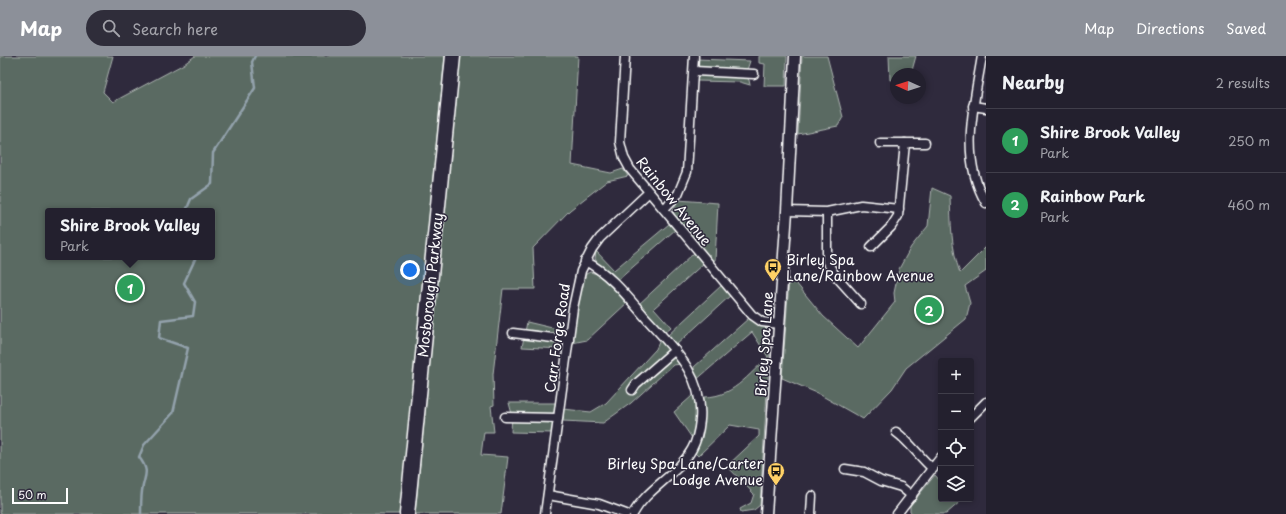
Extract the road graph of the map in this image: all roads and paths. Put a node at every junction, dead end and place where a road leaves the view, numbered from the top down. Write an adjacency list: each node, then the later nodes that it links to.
1 (453, 56): 39 (highway, Mosborough Parkway)
2 (625, 56): 13 (street, Rainbow Avenue)
3 (694, 56): 6 (street)
4 (795, 56): 17 (street, Birley Spa Lane)
5 (982, 56): 8 (street)
6 (694, 71): 7 (street); 15 (street)
7 (754, 74)
8 (973, 106): 9 (street); 14 (street)
9 (986, 108)
10 (880, 143): 11 (street)
11 (905, 143): 12 (street); 16 (street)
12 (925, 143)
13 (649, 192): 15 (street, Rainbow Avenue); 20 (street, Carr Forge Road)
14 (986, 203)
15 (664, 209): 22 (street, Rainbow Avenue)
16 (899, 209): 18 (street); 19 (street)
17 (787, 211): 18 (street); 22 (street, Birley Spa Lane)
18 (827, 212): 21 (street)
19 (871, 247)
20 (585, 261): 24 (street, Carr Forge Road); 25 (street)
21 (861, 304)
22 (779, 324): 43 (street, Birley Spa Lane)
23 (513, 333): 24 (street)
24 (569, 340): 30 (street, Carr Forge Road)
25 (675, 350): 26 (street); 42 (street)
26 (632, 390)
27 (986, 402): 28 (street)
28 (974, 414)
29 (505, 417): 30 (street)
30 (558, 418): 35 (street, Carr Forge Road)
31 (896, 432): 34 (street)
32 (938, 462): 34 (street)
33 (845, 469): 37 (street)
34 (933, 469): 37 (street)
35 (548, 496): 40 (street, Carr Forge Road); 41 (street)
36 (812, 496): 44 (street)
37 (912, 496): 38 (street)
38 (899, 513)
39 (407, 514)
40 (545, 514)
41 (626, 514)
42 (633, 514)
43 (766, 514)
44 (811, 514)

